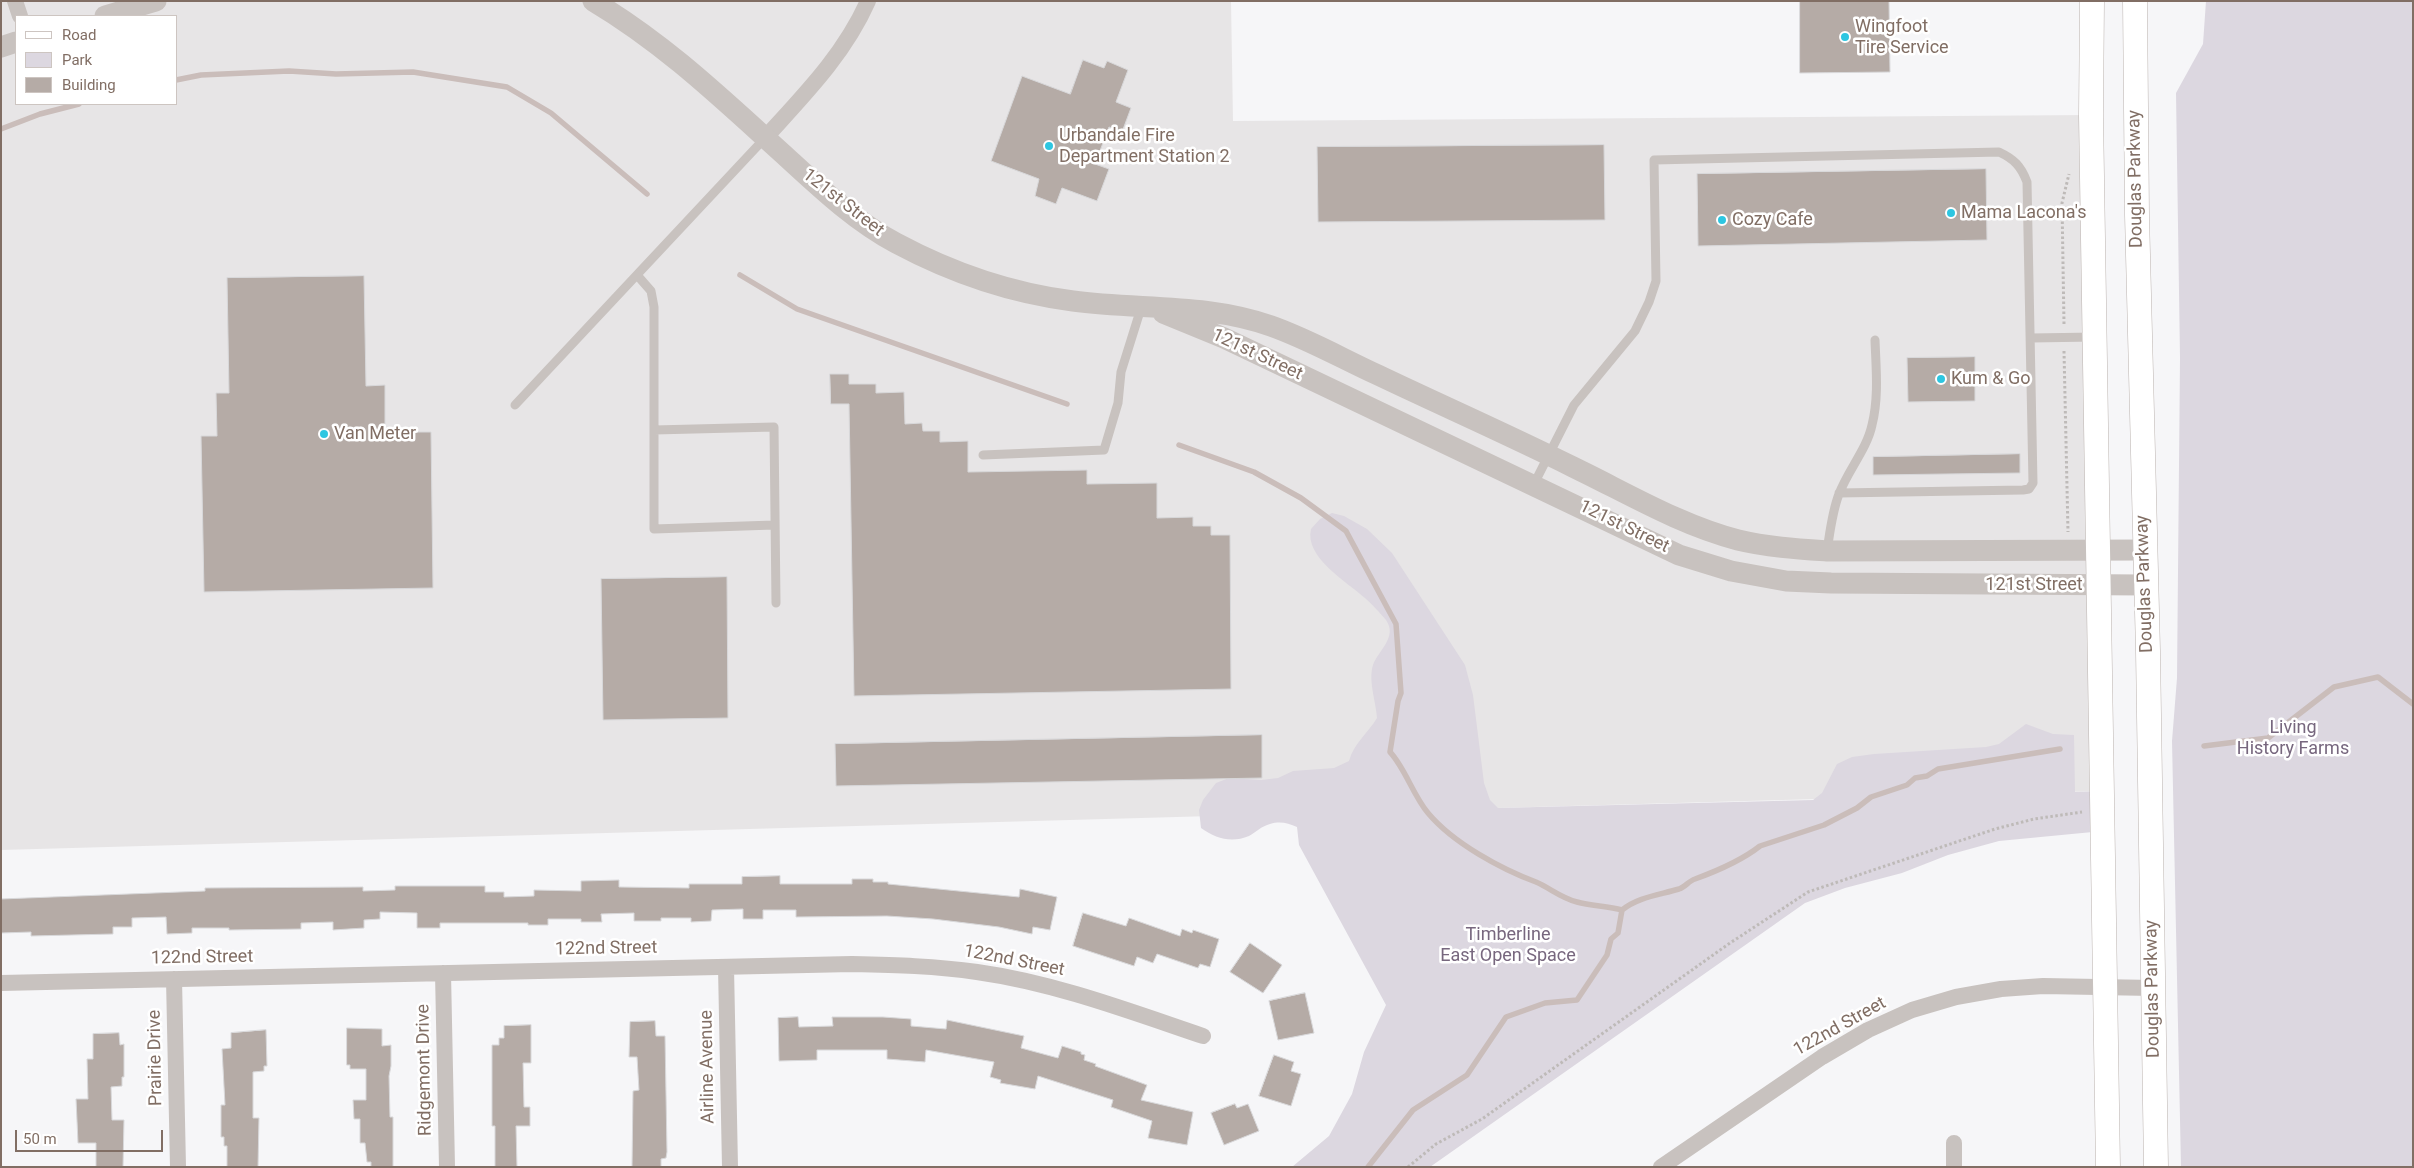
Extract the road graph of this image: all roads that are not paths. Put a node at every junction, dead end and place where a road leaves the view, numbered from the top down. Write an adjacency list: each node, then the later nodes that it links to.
1 (15, 1): 7 (street)
2 (156, 1): 8 (street)
3 (593, 1): 11 (street, 121st Street)
4 (868, 1): 11 (street)
5 (2092, 1): 14 (main road)
6 (2135, 1): 25 (main road, Douglas Parkway)
7 (20, 15)
8 (108, 15)
9 (15, 42): 10 (street)
10 (1, 47)
11 (765, 138): 12 (lane); 13 (street, 121st Street)
12 (637, 275): 17 (lane); 18 (lane)
13 (1142, 305): 19 (lane); 20 (street, 121st Street); 21 (street, 121st Street)
14 (2095, 337): 15 (lane); 24 (main road)
15 (2031, 338): 20 (lane); 22 (lane)
16 (1875, 340): 22 (lane)
17 (515, 405)
18 (654, 430): 23 (lane); 23 (lane)
19 (983, 455)
20 (1550, 455): 21 (lane); 26 (street, 121st Street)
21 (1534, 484): 27 (street, 121st Street)
22 (1839, 493): 26 (lane)
23 (774, 525): 29 (lane)
24 (2099, 549): 25 (street, 121st Street); 26 (street, 121st Street); 27 (main road)
25 (2144, 550): 28 (main road, Douglas Parkway)
26 (1828, 551)
27 (2100, 585): 28 (street, 121st Street); 35 (main road)
28 (2145, 585): 34 (main road, Douglas Parkway)
29 (776, 603)
30 (726, 966): 31 (street, 122nd Street); 36 (street, 122nd Street); 40 (street, Airline Avenue)
31 (443, 973): 32 (street, 122nd Street); 39 (street, Ridgemont Drive)
32 (174, 979): 33 (street, 122nd Street); 38 (street, Prairie Drive)
33 (1, 983)
34 (2153, 988): 35 (street, 122nd Street); 44 (main road, Douglas Parkway)
35 (2105, 989): 41 (street, 122nd Street); 43 (main road)
36 (1203, 1036)
37 (1954, 1143): 42 (street)
38 (178, 1167)
39 (447, 1167)
40 (730, 1167)
41 (1661, 1167)
42 (1954, 1167)
43 (2108, 1167)
44 (2156, 1167)

